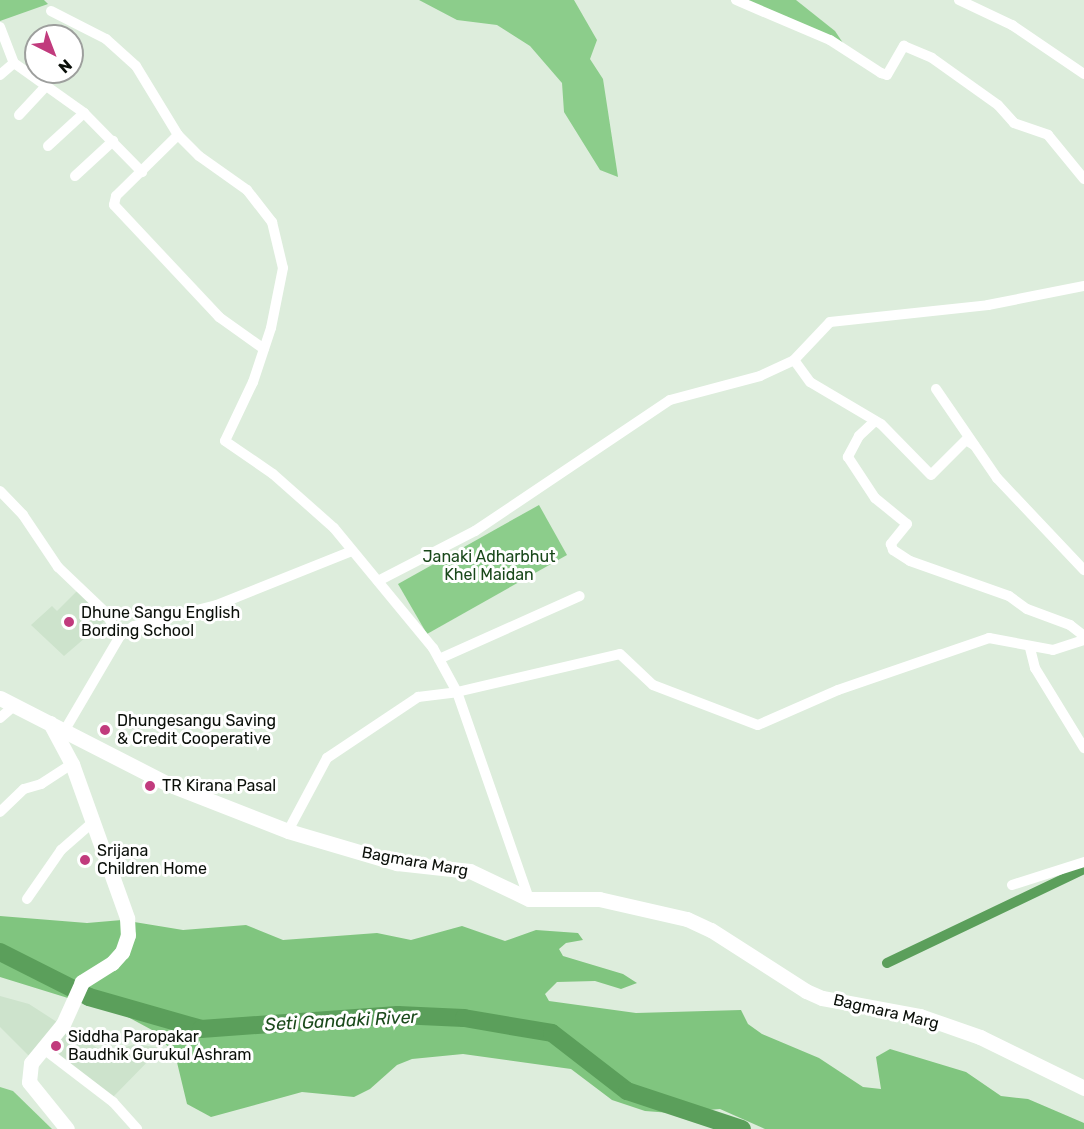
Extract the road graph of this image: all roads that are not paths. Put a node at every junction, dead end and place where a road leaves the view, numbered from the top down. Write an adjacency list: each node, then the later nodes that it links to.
1 (736, 0): 16 (street)
2 (959, 0): 6 (street)
3 (51, 11): 11 (street)
4 (0, 27): 5 (street)
5 (14, 63): 7 (street); 8 (street)
6 (1084, 74)
7 (0, 75)
8 (46, 86): 9 (street); 10 (street)
9 (84, 113): 12 (street); 13 (street)
10 (19, 115)
11 (178, 135): 14 (street); 18 (street)
12 (113, 141): 14 (street); 15 (street)
13 (48, 146)
14 (142, 172): 18 (street)
15 (75, 176)
16 (1084, 179)
17 (1084, 286): 19 (street)
18 (264, 349): 24 (street)
19 (794, 360): 21 (street); 26 (street)
20 (936, 389): 22 (street)
21 (875, 421): 22 (street); 29 (street)
22 (974, 445): 25 (street)
23 (0, 491): 28 (street)
24 (352, 551): 26 (street); 28 (street)
25 (1084, 570)
26 (378, 581): 31 (street)
27 (580, 596): 31 (street)
28 (120, 636): 37 (street)
29 (1084, 638): 30 (street)
30 (1030, 648): 32 (street); 38 (street)
31 (439, 659): 32 (street)
32 (458, 692): 42 (street); 46 (street)
33 (0, 698): 34 (main road, Bagmara Marg)
34 (14, 705): 35 (street); 36 (main road, Bagmara Marg)
35 (0, 718)
36 (50, 723): 37 (main road, Bagmara Marg); 39 (main road)
37 (66, 728): 42 (main road, Bagmara Marg)
38 (1084, 748)
39 (72, 764): 40 (street); 41 (main road)
40 (0, 812)
41 (92, 823): 45 (street); 47 (main road)
42 (288, 831): 46 (main road, Bagmara Marg)
43 (1084, 862): 44 (street)
44 (1012, 885)
45 (27, 899)
46 (529, 899): 48 (main road, Bagmara Marg)
47 (45, 1050): 49 (main road); 50 (street)
48 (1084, 1088)
49 (67, 1129)
50 (137, 1129)

